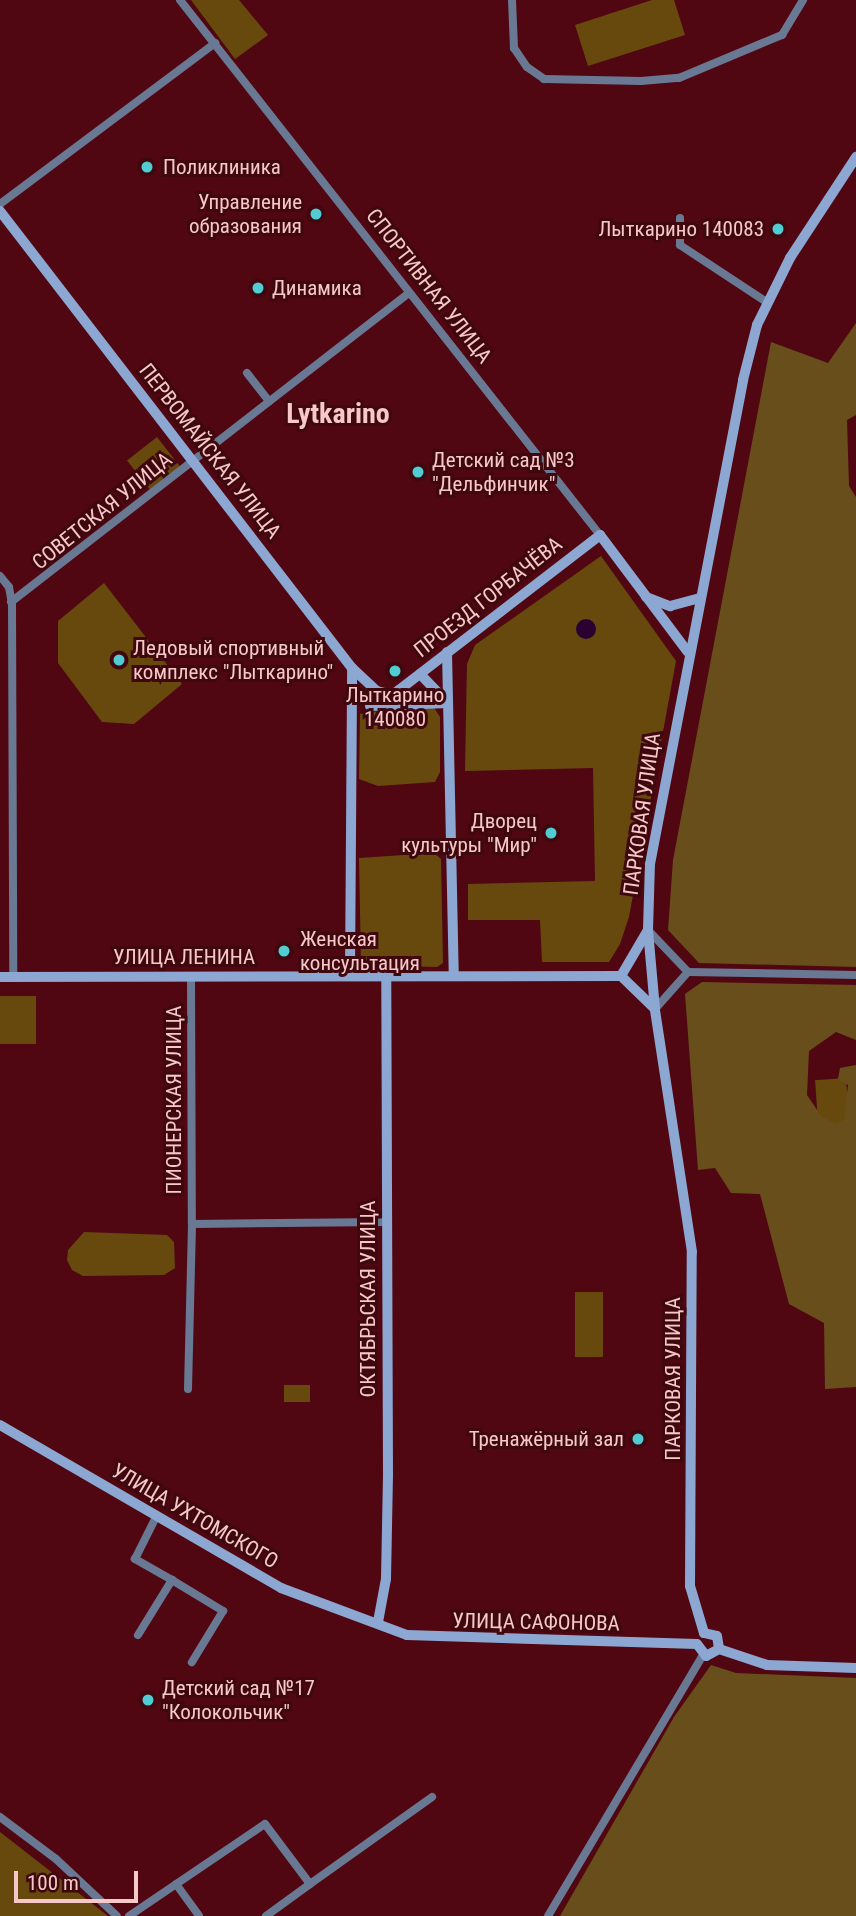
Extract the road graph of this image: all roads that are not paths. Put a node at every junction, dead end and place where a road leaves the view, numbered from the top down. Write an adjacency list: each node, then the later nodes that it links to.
1 (180, 0): 4 (street, СПОРТИВНАЯ УЛИЦА)
2 (512, 0): 3 (street)
3 (803, 0)
4 (215, 43): 6 (street); 9 (street, СПОРТИВНАЯ УЛИЦА)
5 (856, 157): 10 (street, ПАРКОВАЯ УЛИЦА)
6 (0, 204)
7 (0, 212): 13 (street, ПЕРВОМАЙСКАЯ УЛИЦА)
8 (680, 218): 10 (street)
9 (409, 293): 12 (street, СОВЕТСКАЯ УЛИЦА); 14 (street, СПОРТИВНАЯ УЛИЦА)
10 (765, 301): 17 (street, ПАРКОВАЯ УЛИЦА)
11 (247, 373): 12 (street)
12 (269, 401): 13 (street, СОВЕТСКАЯ УЛИЦА)
13 (192, 461): 18 (street, СОВЕТСКАЯ УЛИЦА); 21 (street, ПЕРВОМАЙСКАЯ УЛИЦА)
14 (600, 535): 16 (street, СПОРТИВНАЯ УЛИЦА); 19 (street, ПРОЕЗД ГОРБАЧЁВА)
15 (0, 576): 18 (street)
16 (646, 597): 17 (street); 20 (street, СПОРТИВНАЯ УЛИЦА)
17 (699, 598): 20 (street, ПАРКОВАЯ УЛИЦА)
18 (12, 601): 36 (street)
19 (447, 652): 22 (street, ПРОЕЗД ГОРБАЧЁВА); 24 (street)
20 (688, 652): 27 (street, ПАРКОВАЯ УЛИЦА)
21 (352, 668): 23 (street, ПЕРВОМАЙСКАЯ УЛИЦА); 26 (street)
22 (420, 674): 23 (street, ПРОЕЗД ГОРБАЧЁВА); 24 (street)
23 (395, 693): 25 (street, ПРОЕЗД ГОРБАЧЁВА)
24 (448, 703): 25 (street); 31 (street)
25 (370, 706): 26 (street, ПРОЕЗД ГОРБАЧЁВА)
26 (352, 715): 29 (street)
27 (648, 930): 28 (street); 32 (street); 37 (street, ПАРКОВАЯ УЛИЦА)
28 (688, 972): 33 (street); 37 (street)
29 (350, 975): 30 (street, УЛИЦА ЛЕНИНА); 34 (street, УЛИЦА ЛЕНИНА)
30 (386, 975): 31 (street, УЛИЦА ЛЕНИНА); 38 (street, ОКТЯБРЬСКАЯ УЛИЦА)
31 (454, 975): 32 (street, УЛИЦА ЛЕНИНА)
32 (621, 975): 37 (street)
33 (856, 975)
34 (191, 976): 36 (street, УЛИЦА ЛЕНИНА); 39 (street, ПИОНЕРСКАЯ УЛИЦА)
35 (0, 977): 36 (street, УЛИЦА ЛЕНИНА)
36 (13, 977)
37 (655, 1009): 45 (street, ПАРКОВАЯ УЛИЦА)
38 (387, 1222): 39 (street); 44 (street, ОКТЯБРЬСКАЯ УЛИЦА)
39 (192, 1224): 40 (street, ПИОНЕРСКАЯ УЛИЦА)
40 (188, 1389)
41 (0, 1425): 42 (street, УЛИЦА УХТОМСКОГО)
42 (157, 1515): 43 (street); 44 (street, УЛИЦА УХТОМСКОГО)
43 (172, 1580): 46 (street); 50 (street)
44 (378, 1622): 47 (street, УЛИЦА САФОНОВА)
45 (704, 1633): 47 (street); 48 (street)
46 (138, 1635)
47 (697, 1644): 49 (street)
48 (719, 1649): 49 (street); 51 (street)
49 (703, 1655): 60 (street)
50 (192, 1662)
51 (856, 1668)
52 (432, 1797): 55 (street)
53 (0, 1817): 56 (street)
54 (176, 1884): 55 (street); 57 (street); 58 (street)
55 (310, 1884): 59 (street)
56 (117, 1916)
57 (130, 1916)
58 (200, 1916)
59 (266, 1916)
60 (548, 1916)

